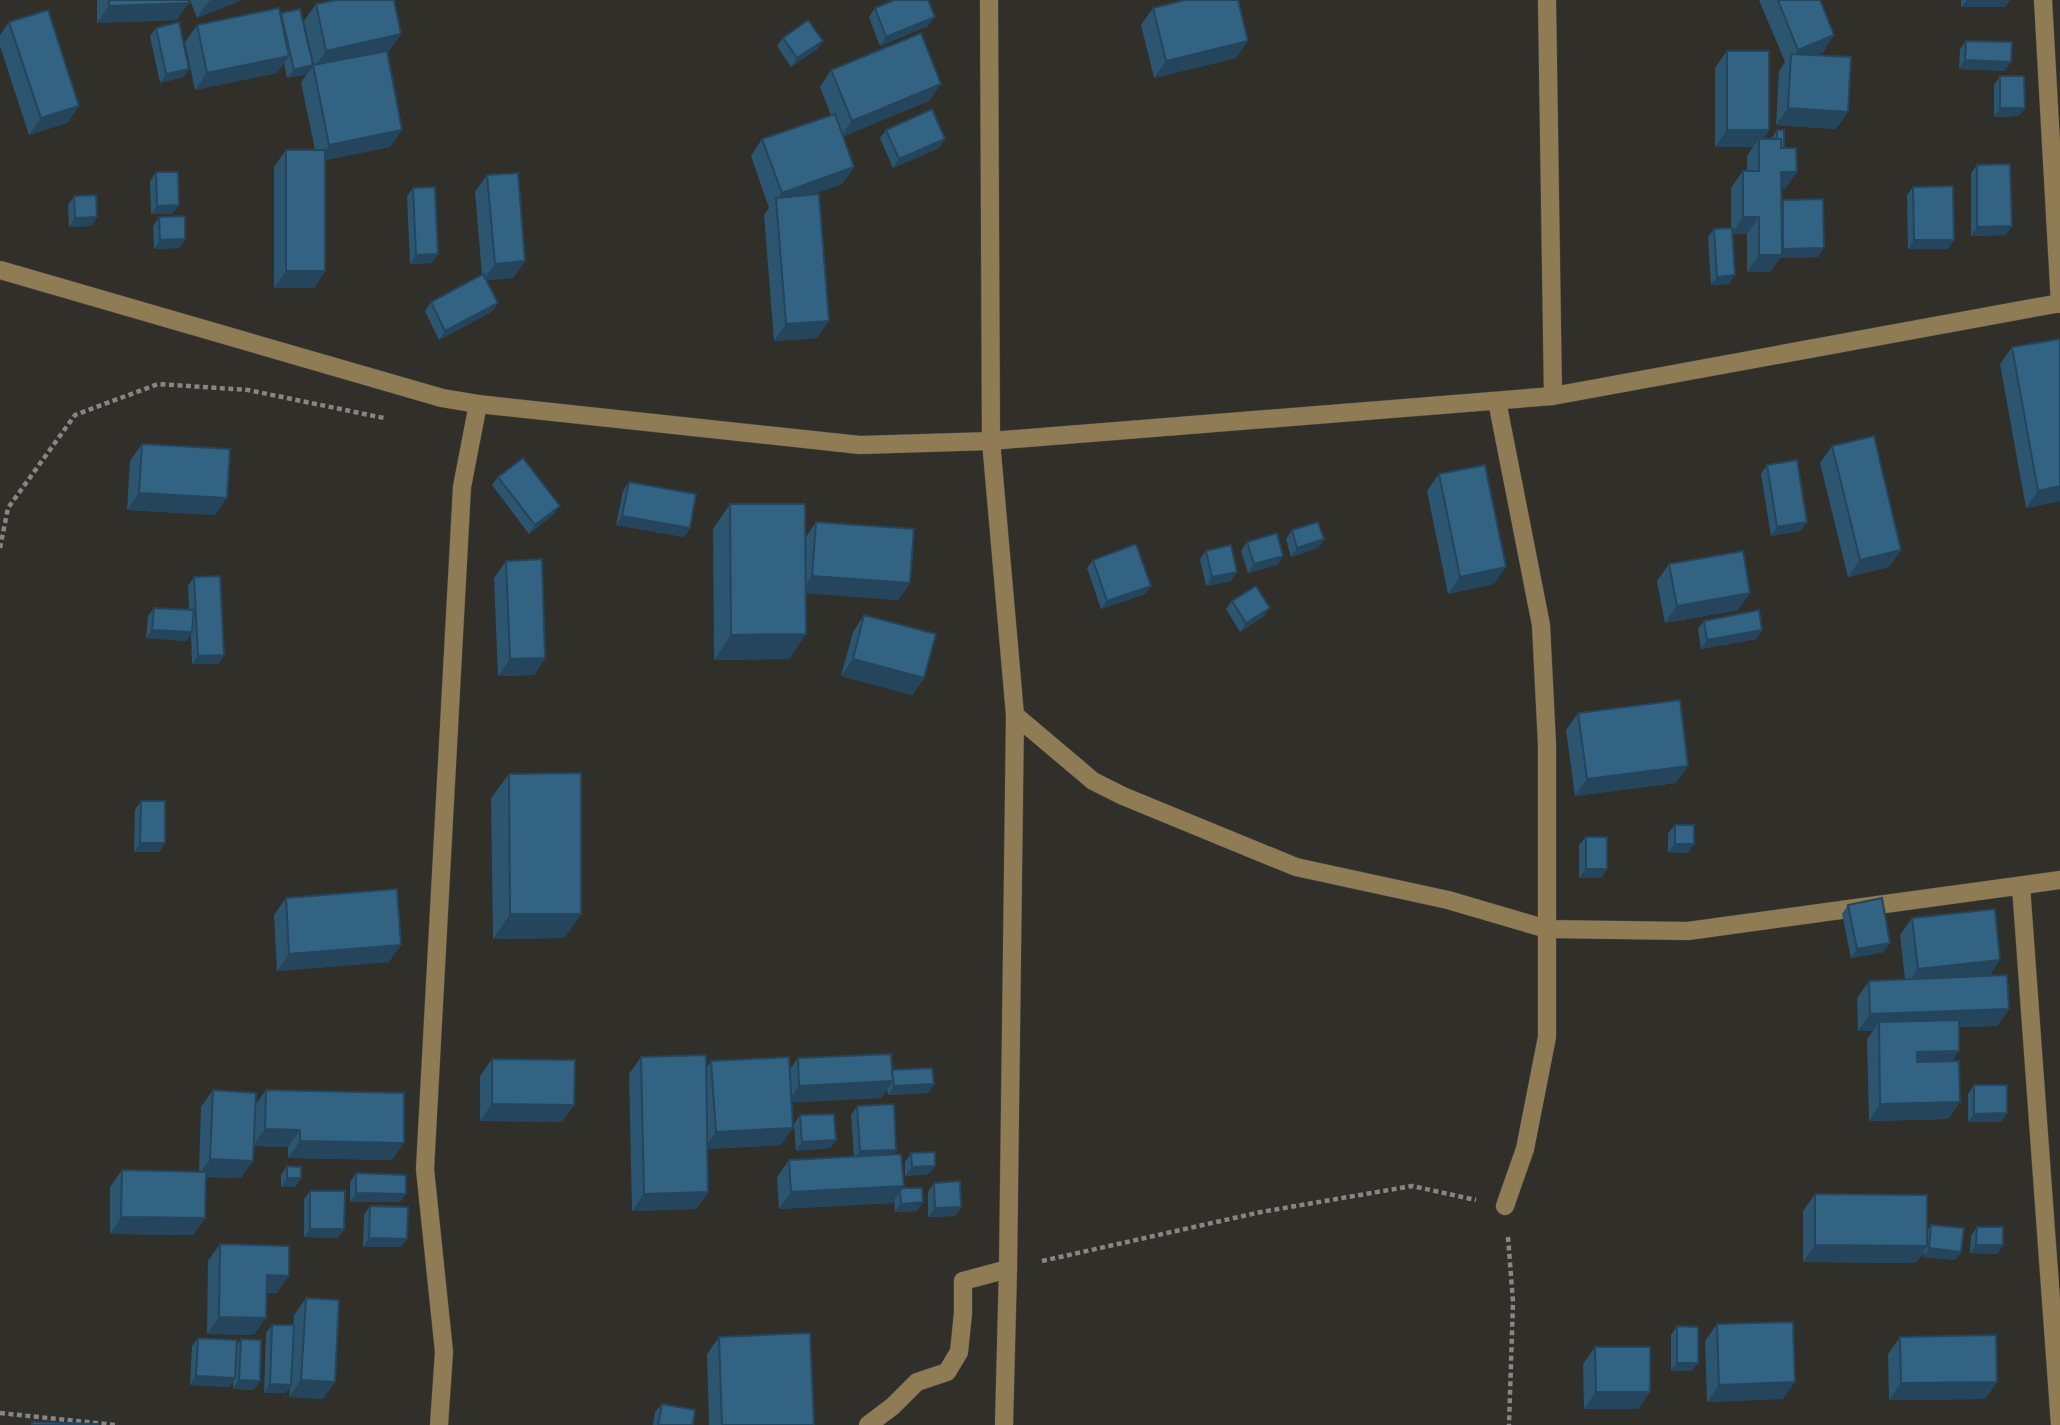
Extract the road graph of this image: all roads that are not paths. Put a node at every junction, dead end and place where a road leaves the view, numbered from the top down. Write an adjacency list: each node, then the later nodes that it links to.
1 (989, 0): 9 (street)
2 (1547, 0): 6 (street)
3 (2043, 0): 5 (street)
4 (0, 270): 8 (street)
5 (2060, 303): 6 (street)
6 (1553, 396): 7 (street)
7 (1497, 401): 9 (street); 13 (street)
8 (478, 404): 9 (street); 16 (street)
9 (991, 441): 10 (street)
10 (1015, 715): 13 (street); 15 (street)
11 (2060, 880): 12 (street)
12 (2021, 886): 13 (street); 19 (street)
13 (1547, 929): 14 (street)
14 (1505, 1206)
15 (1008, 1269): 17 (street); 18 (street)
16 (439, 1425)
17 (868, 1425)
18 (1004, 1425)
19 (2060, 1425)

